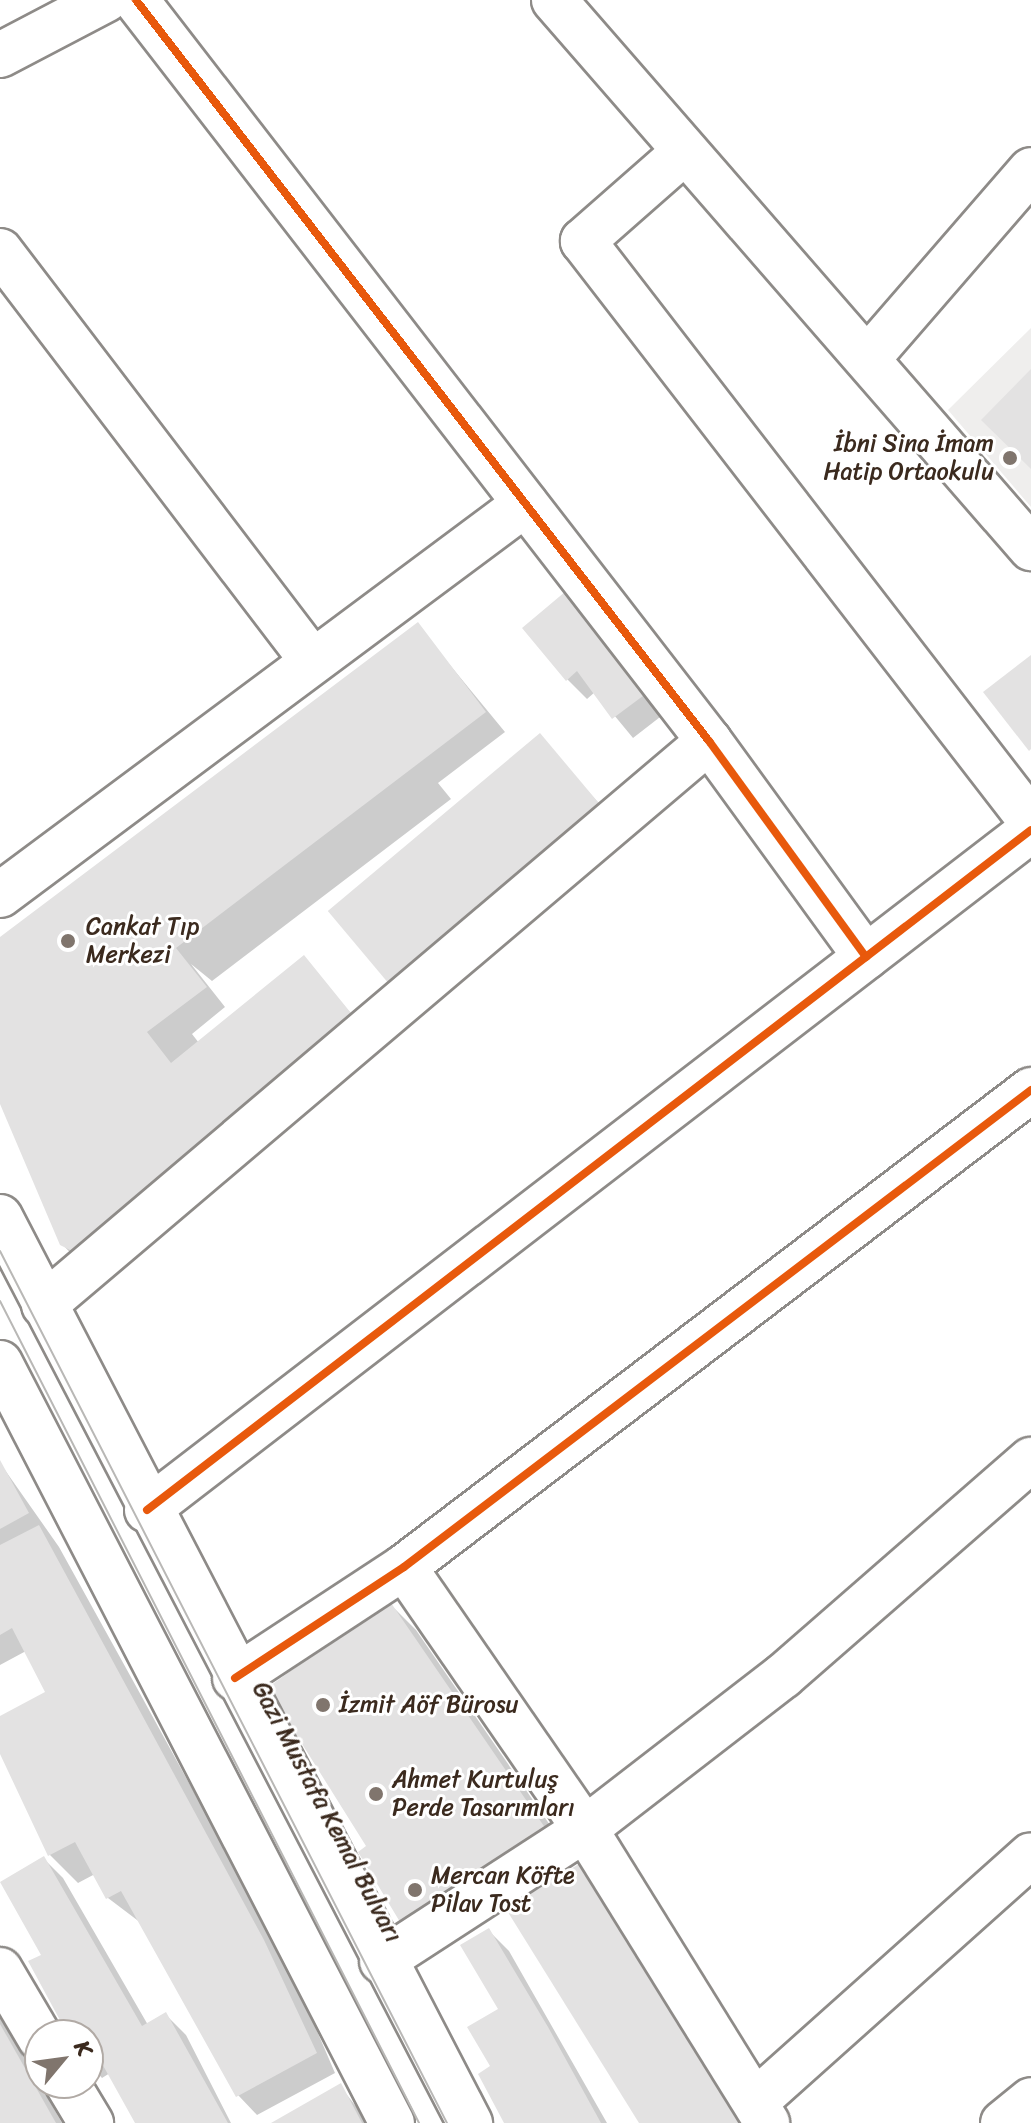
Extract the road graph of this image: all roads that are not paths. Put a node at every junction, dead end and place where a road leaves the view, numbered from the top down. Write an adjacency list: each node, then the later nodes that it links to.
1 (105, 0): 4 (street)
2 (136, 0): 9 (street)
3 (554, 0): 5 (street)
4 (0, 55)
5 (682, 154): 8 (street); 13 (street)
6 (1031, 170): 8 (street)
7 (0, 251): 11 (street)
8 (869, 357): 10 (street)
9 (525, 504): 11 (street); 12 (street)
10 (1031, 548)
11 (311, 659): 15 (street)
12 (709, 741): 16 (street); 19 (street)
13 (1024, 795)
14 (1031, 830): 16 (street)
15 (0, 895)
16 (866, 957): 22 (street)
17 (1031, 1090): 23 (street)
18 (0, 1217): 19 (street, Gazi Mustafa Kemal Bulvarı)
19 (44, 1305): 22 (street, Gazi Mustafa Kemal Bulvarı)
20 (0, 1363): 34 (street)
21 (1031, 1460): 25 (street)
22 (147, 1510): 24 (street, Gazi Mustafa Kemal Bulvarı)
23 (404, 1567): 24 (street); 25 (street)
24 (235, 1678): 27 (street, Gazi Mustafa Kemal Bulvarı)
25 (585, 1829): 27 (street); 32 (street)
26 (1031, 1855): 32 (street)
27 (382, 1961): 35 (street, Gazi Mustafa Kemal Bulvarı)
28 (0, 1970): 29 (street)
29 (29, 2019)
30 (77, 2099): 33 (street)
31 (1031, 2100): 36 (street)
32 (761, 2112)
33 (91, 2123)
34 (392, 2123)
35 (470, 2123)
36 (1003, 2123)

